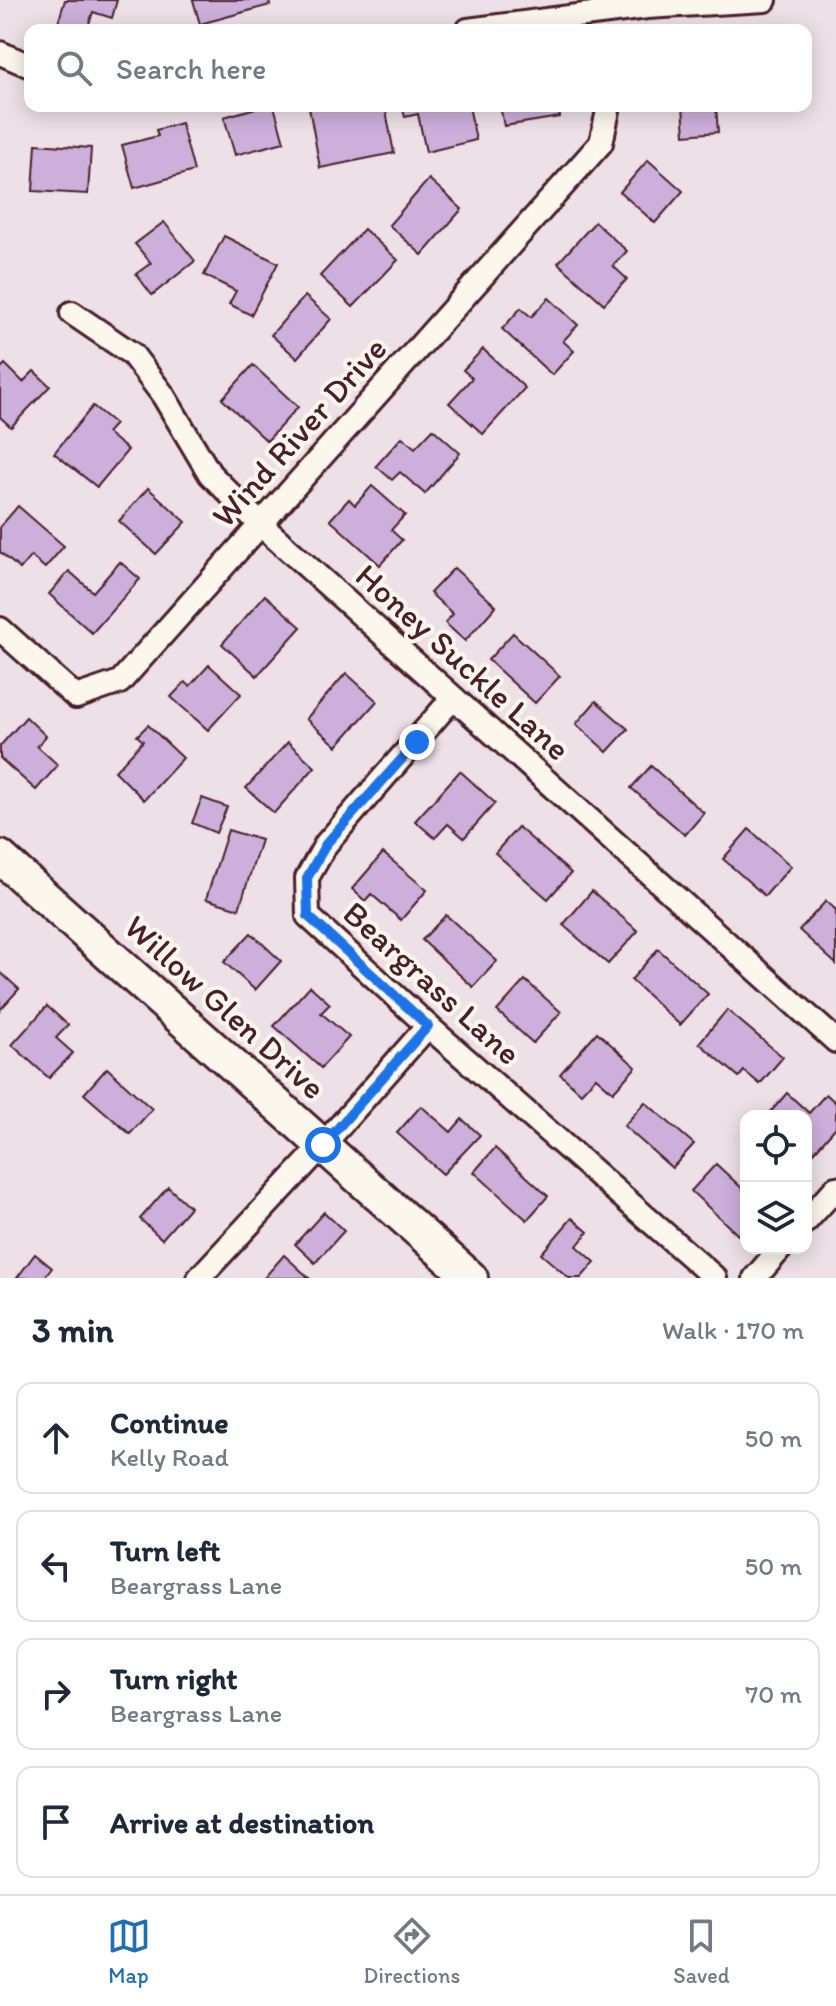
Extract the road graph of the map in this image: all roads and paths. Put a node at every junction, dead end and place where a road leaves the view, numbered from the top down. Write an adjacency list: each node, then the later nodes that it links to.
1 (765, 0): 2 (street)
2 (608, 21): 3 (street)
3 (561, 24)
4 (0, 53): 5 (street)
5 (24, 63)
6 (608, 112): 8 (street, Wind River Drive)
7 (72, 313): 8 (street, Honey Suckle Lane)
8 (261, 525): 9 (street, Wind River Drive); 10 (street, Honey Suckle Lane)
9 (0, 629)
10 (452, 699): 12 (street, Beargrass Lane); 13 (street, Honey Suckle Lane)
11 (0, 857): 14 (main road, Willow Glen Drive)
12 (428, 1026): 14 (street); 20 (street, Beargrass Lane)
13 (836, 1041)
14 (323, 1145): 18 (street); 19 (main road, Willow Glen Drive)
15 (836, 1188): 16 (street)
16 (812, 1214)
17 (776, 1254): 21 (street)
18 (199, 1278)
19 (471, 1278)
20 (715, 1278)
21 (755, 1278)

